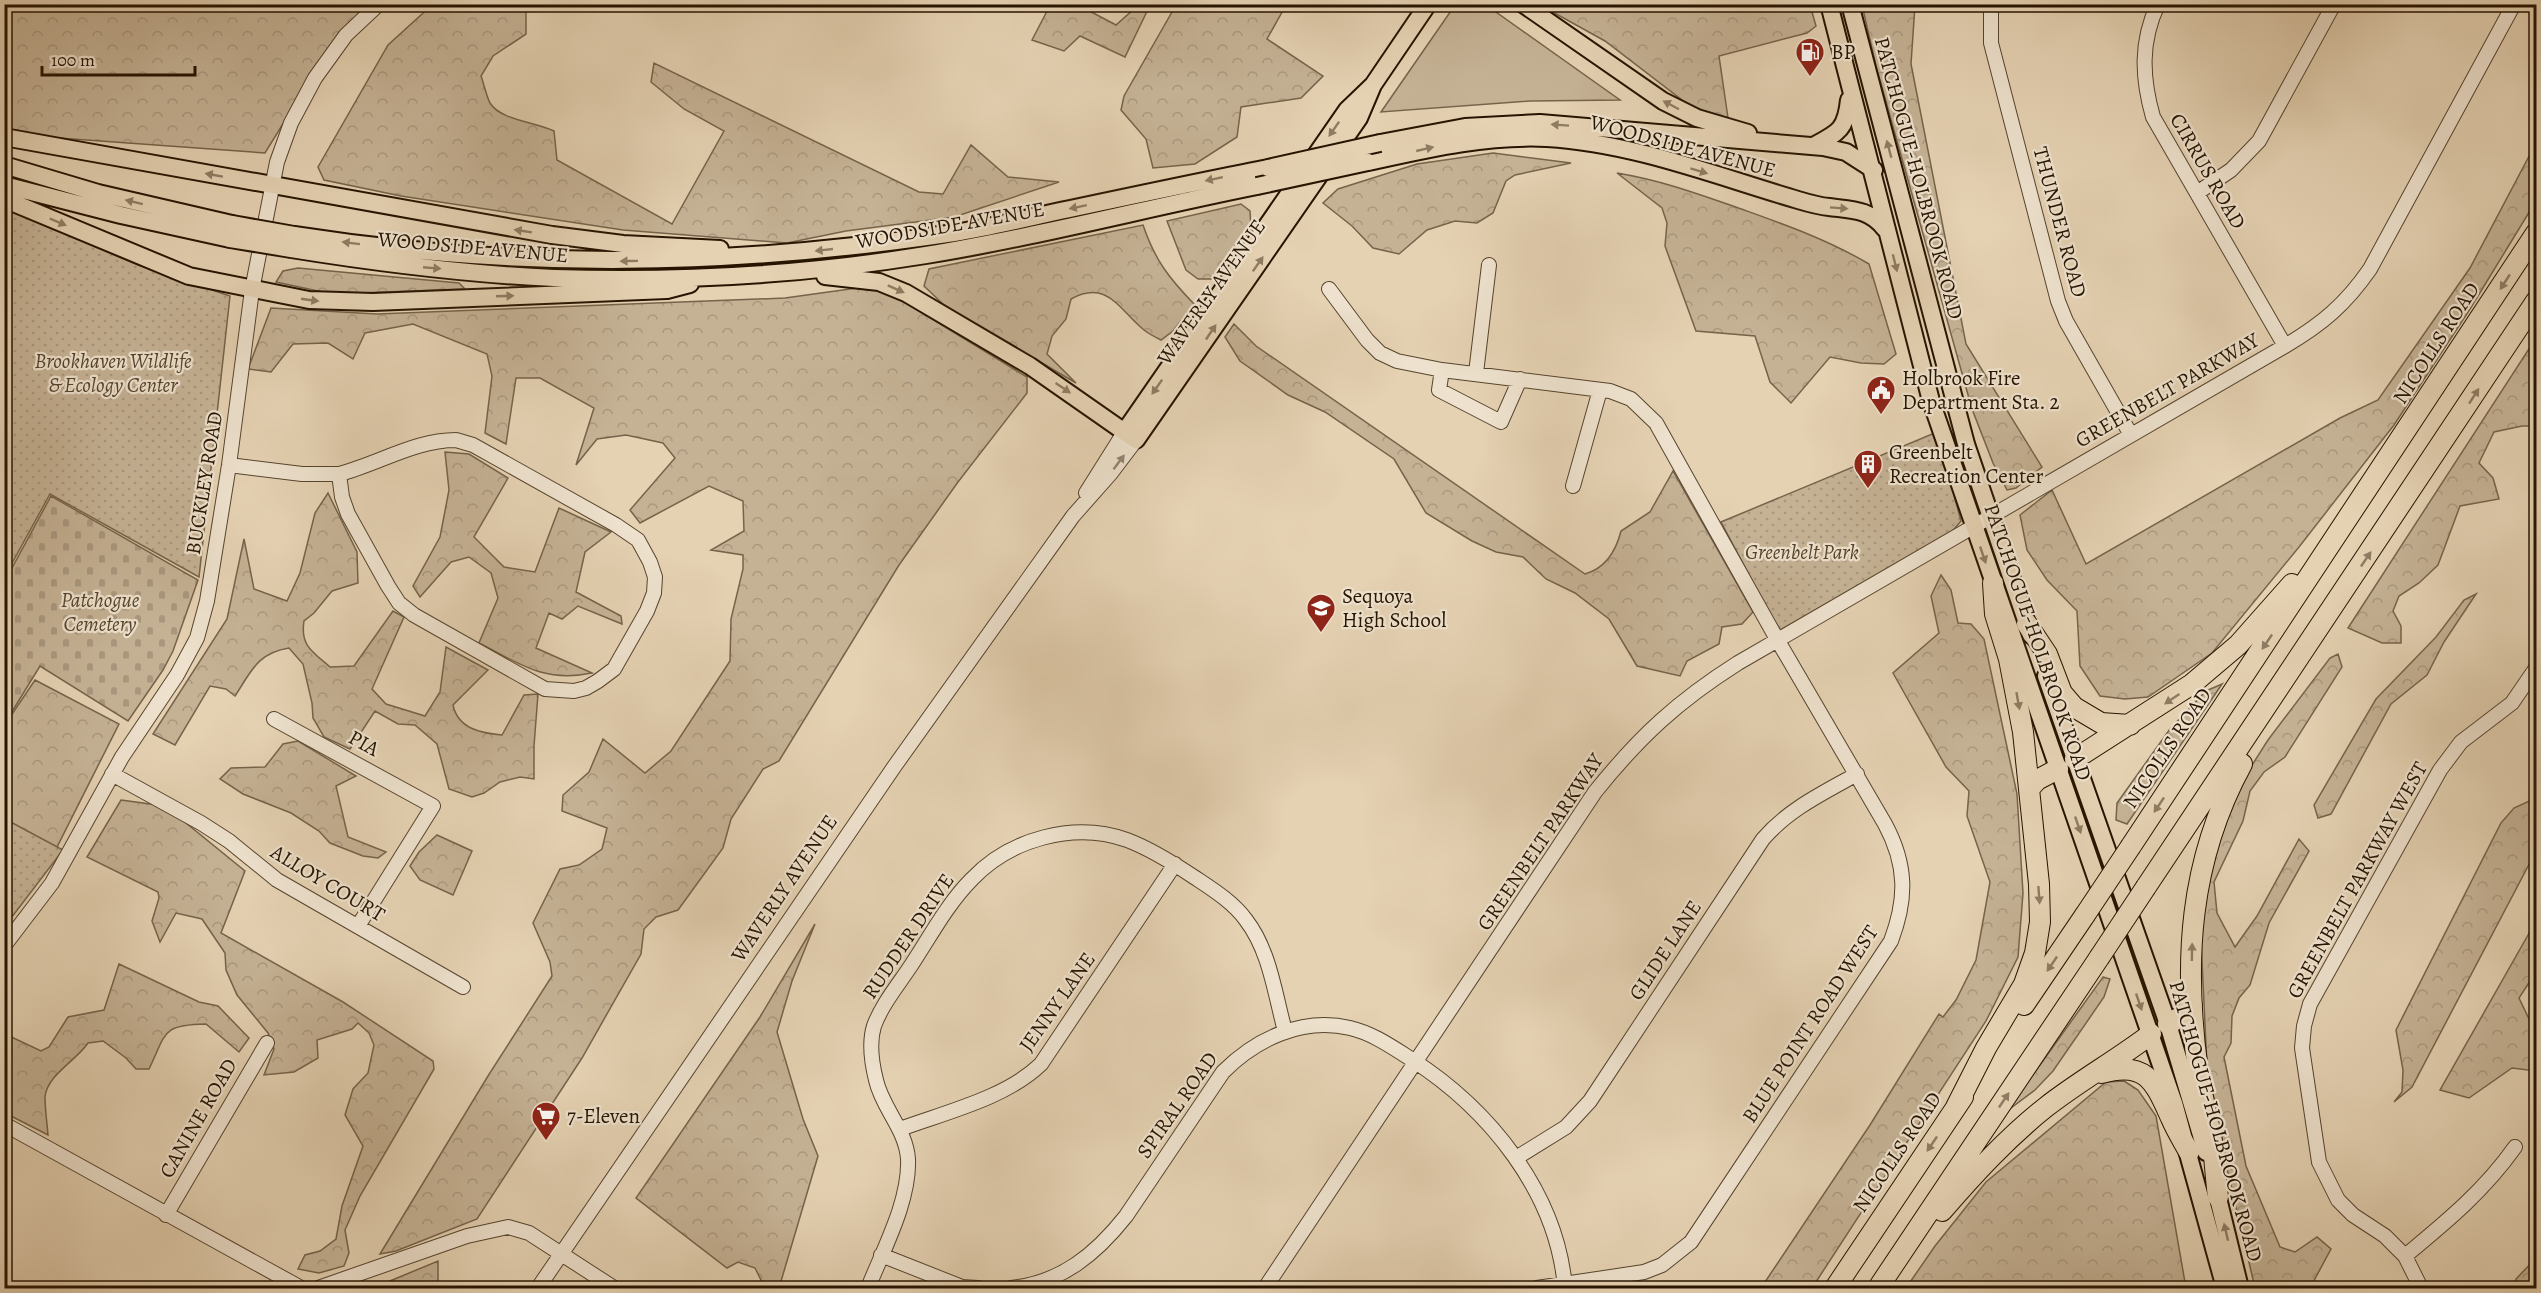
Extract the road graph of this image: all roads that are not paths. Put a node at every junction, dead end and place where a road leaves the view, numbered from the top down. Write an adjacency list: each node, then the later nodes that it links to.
1 (379, 4): 17 (street, BUCKLEY ROAD)
2 (1428, 4): 39 (main road, WAVERLY AVENUE)
3 (1523, 4): 12 (main road, one-way to 3)
4 (1829, 4): 10 (main road, PATCHOGUE-HOLBROOK ROAD)
5 (1851, 4): 22 (main road, PATCHOGUE-HOLBROOK ROAD, one-way to 5)
6 (1991, 4): 40 (street, THUNDER ROAD)
7 (2158, 4): 18 (street, CIRRUS ROAD)
8 (2334, 4): 18 (street)
9 (2514, 4): 34 (street, GREENBELT PARKWAY)
10 (1850, 90): 13 (main road); 15 (main road, PATCHOGUE-HOLBROOK ROAD)
11 (4, 136): 17 (main road, one-way to 11)
12 (1786, 144): 13 (main road, WOODSIDE AVENUE); 19 (main road, WOODSIDE AVENUE, one-way to 19, bridge)
13 (1813, 146): 15 (main road, WOODSIDE AVENUE)
14 (4, 165): 23 (main road, WOODSIDE AVENUE, one-way to 14)
15 (1870, 166): 22 (main road); 24 (main road, PATCHOGUE-HOLBROOK ROAD)
16 (4, 185): 23 (main road, WOODSIDE AVENUE)
17 (272, 185): 27 (main road, one-way to 17); 32 (street, BUCKLEY ROAD)
18 (2196, 193): 34 (street, CIRRUS ROAD)
19 (1161, 198): 21 (main road, WOODSIDE AVENUE); 24 (main road, WOODSIDE AVENUE, one-way to 24, bridge)
20 (4, 199): 32 (main road, one-way to 32)
21 (1137, 203): 27 (main road, WOODSIDE AVENUE, one-way to 27); 29 (main road, WOODSIDE AVENUE)
22 (1903, 205): 45 (main road, PATCHOGUE-HOLBROOK ROAD)
23 (231, 231): 26 (main road, WOODSIDE AVENUE, bridge)
24 (1887, 231): 46 (main road, PATCHOGUE-HOLBROOK ROAD, one-way to 46)
25 (2536, 232): 41 (highway, NICOLLS ROAD, one-way to 41)
26 (292, 242): 27 (main road, WOODSIDE AVENUE, one-way to 26); 30 (main road, WOODSIDE AVENUE, one-way to 30)
27 (790, 253)
28 (1489, 265): 36 (street)
29 (776, 273): 30 (main road, WOODSIDE AVENUE); 39 (main road, one-way to 39)
30 (720, 276): 32 (main road, one-way to 30)
31 (1329, 289): 35 (street, BLUE POINT ROAD WEST)
32 (252, 290): 42 (street, BUCKLEY ROAD)
33 (2536, 301): 51 (highway, one-way to 33)
34 (2285, 346): 40 (street, GREENBELT PARKWAY)
35 (1442, 370): 36 (street, BLUE POINT ROAD WEST); 37 (street)
36 (1476, 373): 37 (street, BLUE POINT ROAD WEST)
37 (1520, 379): 38 (street, BLUE POINT ROAD WEST)
38 (1600, 390): 44 (street); 49 (street, BLUE POINT ROAD WEST)
39 (1131, 435): 77 (street, WAVERLY AVENUE)
40 (2131, 435): 45 (street, GREENBELT PARKWAY)
41 (2392, 453): 53 (highway, one-way to 53); 69 (highway, NICOLLS ROAD, one-way to 69, bridge)
42 (229, 465): 43 (street); 55 (street, BUCKLEY ROAD)
43 (339, 474): 43 (street)
44 (1573, 486)
45 (1991, 518): 46 (street, GREENBELT PARKWAY); 48 (main road, PATCHOGUE-HOLBROOK ROAD)
46 (1973, 527): 47 (main road, PATCHOGUE-HOLBROOK ROAD, one-way to 47); 49 (street, GREENBELT PARKWAY)
47 (1993, 583): 54 (main road, PATCHOGUE-HOLBROOK ROAD); 57 (highway, one-way to 57)
48 (2027, 624): 53 (highway); 54 (main road, PATCHOGUE-HOLBROOK ROAD)
49 (1778, 641): 56 (street, BLUE POINT ROAD WEST); 67 (street, GREENBELT PARKWAY)
50 (2536, 668): 79 (street, GREENBELT PARKWAY WEST)
51 (2290, 672): 62 (highway, one-way to 51); 91 (highway, one-way to 51, bridge)
52 (274, 719): 59 (street, PIA)
53 (2130, 725): 54 (highway)
54 (2067, 764): 57 (highway); 63 (main road, PATCHOGUE-HOLBROOK ROAD); 65 (main road, PATCHOGUE-HOLBROOK ROAD, one-way to 65)
55 (112, 774): 59 (street, ALLOY COURT); 60 (street, BUCKLEY ROAD)
56 (1857, 774): 74 (street, GLIDE LANE); 80 (street, BLUE POINT ROAD WEST)
57 (2030, 789): 69 (highway, one-way to 69)
58 (1175, 864): 64 (street, RUDDER DRIVE); 71 (street, JENNY LANE); 71 (street, RUDDER DRIVE)
59 (358, 926): 61 (street, ALLOY COURT)
60 (4, 945)
61 (463, 987)
62 (2192, 1005): 63 (highway); 75 (highway)
63 (2168, 1024): 65 (main road); 75 (main road, PATCHOGUE-HOLBROOK ROAD)
64 (1285, 1031): 67 (street, SPIRAL ROAD); 87 (street, SPIRAL ROAD)
65 (2151, 1034): 68 (highway); 73 (main road, PATCHOGUE-HOLBROOK ROAD)
66 (267, 1043): 76 (street, CANINE ROAD)
67 (1416, 1062): 74 (street, SPIRAL ROAD); 88 (street, GREENBELT PARKWAY)
68 (2090, 1076): 73 (highway); 91 (highway)
69 (1956, 1107): 90 (highway, NICOLLS ROAD, one-way to 90)
70 (4, 1124): 76 (street)
71 (900, 1129): 78 (street, RUDDER DRIVE)
72 (2515, 1148): 79 (street)
73 (2189, 1152): 92 (main road, PATCHOGUE-HOLBROOK ROAD)
74 (1516, 1158): 80 (street, SPIRAL ROAD)
75 (2218, 1197): 93 (main road, PATCHOGUE-HOLBROOK ROAD, one-way to 75)
76 (166, 1215): 81 (street)
77 (561, 1254): 82 (street); 83 (street, WAVERLY AVENUE); 84 (street)
78 (881, 1255): 85 (street, RUDDER DRIVE); 86 (street)
79 (2405, 1256): 94 (street, GREENBELT PARKWAY WEST)
80 (1565, 1286): 89 (street, BLUE POINT ROAD WEST)
81 (301, 1288)
82 (318, 1288)
83 (538, 1288)
84 (614, 1288)
85 (868, 1288)
86 (978, 1288)
87 (1011, 1288)
88 (1265, 1288)
89 (1537, 1288)
90 (1835, 1288)
91 (1880, 1288)
92 (2225, 1288)
93 (2240, 1288)
94 (2421, 1288)

